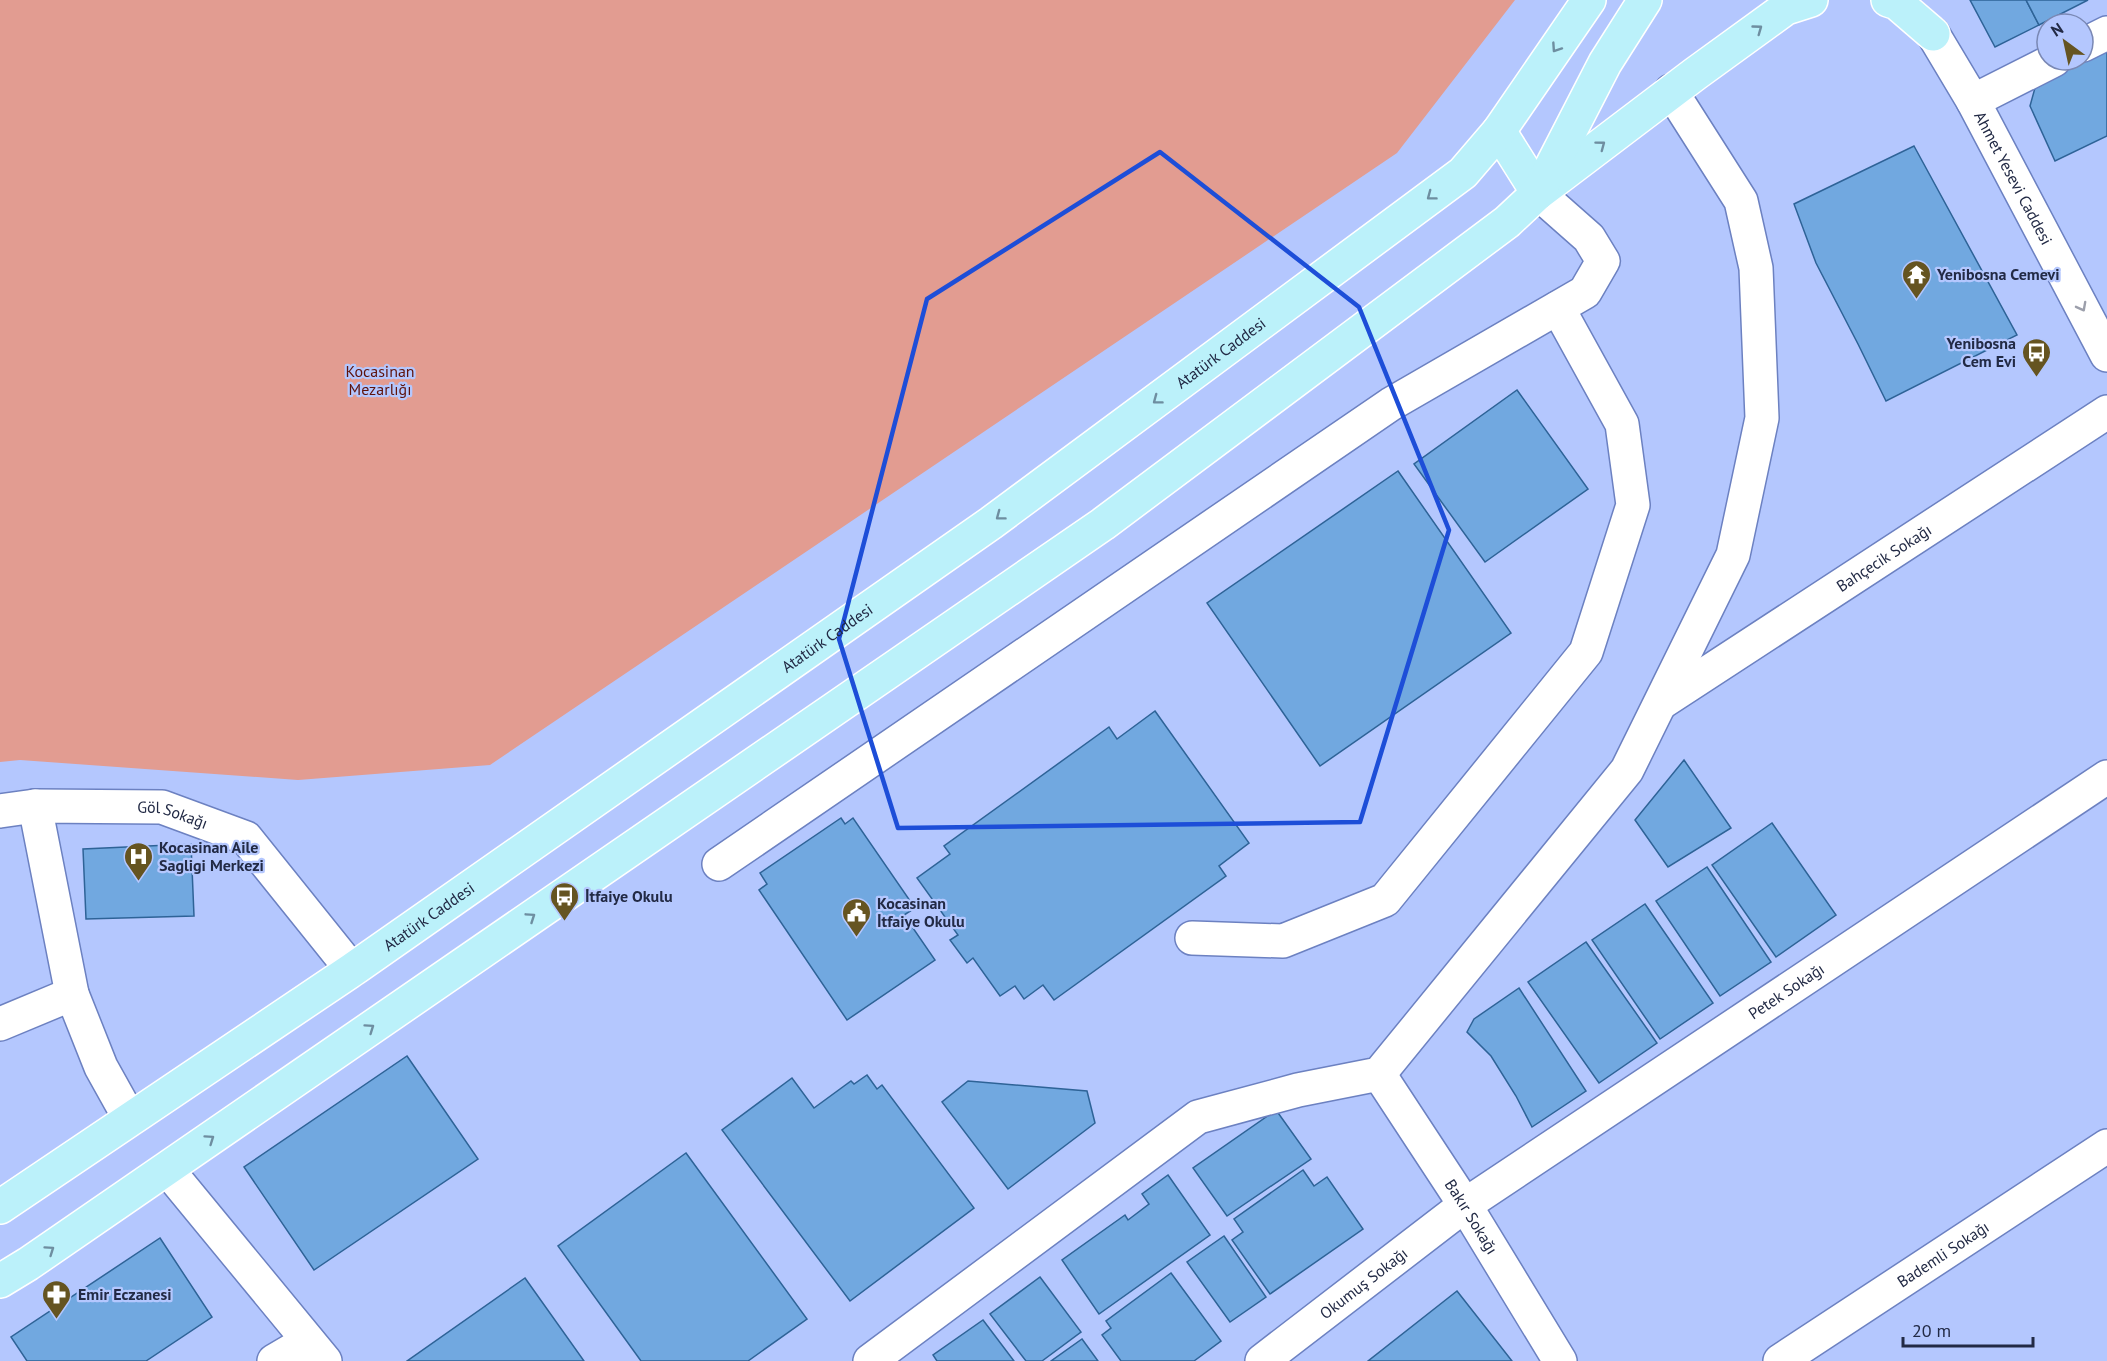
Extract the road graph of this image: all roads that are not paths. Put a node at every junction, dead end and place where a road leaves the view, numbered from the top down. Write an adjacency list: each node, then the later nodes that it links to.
1 (1589, 0): 10 (main road, Atatürk Caddesi, one-way to 10)
2 (1645, 0): 11 (main road)
3 (1811, 0): 8 (main road, one-way to 3)
4 (1888, 0): 6 (main road)
5 (1922, 0): 6 (main road)
6 (1933, 34): 9 (street, Ahmet Yesevi Caddesi)
7 (2035, 70): 9 (street)
8 (1671, 91): 11 (main road, one-way to 8); 15 (street)
9 (1973, 101): 13 (street, Ahmet Yesevi Caddesi, one-way to 13)
10 (1499, 131): 11 (main road); 21 (main road, Atatürk Caddesi, one-way to 21)
11 (1538, 193): 12 (street); 27 (main road, one-way to 11)
12 (1558, 308): 19 (street); 20 (street)
13 (2107, 355)
14 (2107, 412): 15 (street, Bahçecik Sokağı)
15 (1659, 704): 24 (street)
16 (2107, 777): 28 (street, Petek Sokağı)
17 (35, 806): 18 (street, Göl Sokağı); 21 (street, Göl Sokağı); 22 (street)
18 (0, 810)
19 (719, 864)
20 (1192, 938)
21 (352, 970): 25 (main road, Atatürk Caddesi)
22 (72, 994): 23 (street); 25 (street)
23 (0, 1024)
24 (1379, 1074): 28 (street, Bakır Sokağı); 33 (street)
25 (130, 1119): 29 (main road, Atatürk Caddesi)
26 (2107, 1146): 36 (street, Bademli Sokağı)
27 (167, 1169): 30 (main road, one-way to 27); 31 (street)
28 (1465, 1205): 34 (street, Okumuş Sokağı); 35 (street, Bakır Sokağı)
29 (0, 1207)
30 (0, 1281)
31 (317, 1351): 32 (street)
32 (274, 1361)
33 (870, 1361)
34 (1262, 1361)
35 (1560, 1361)
36 (1780, 1361)

